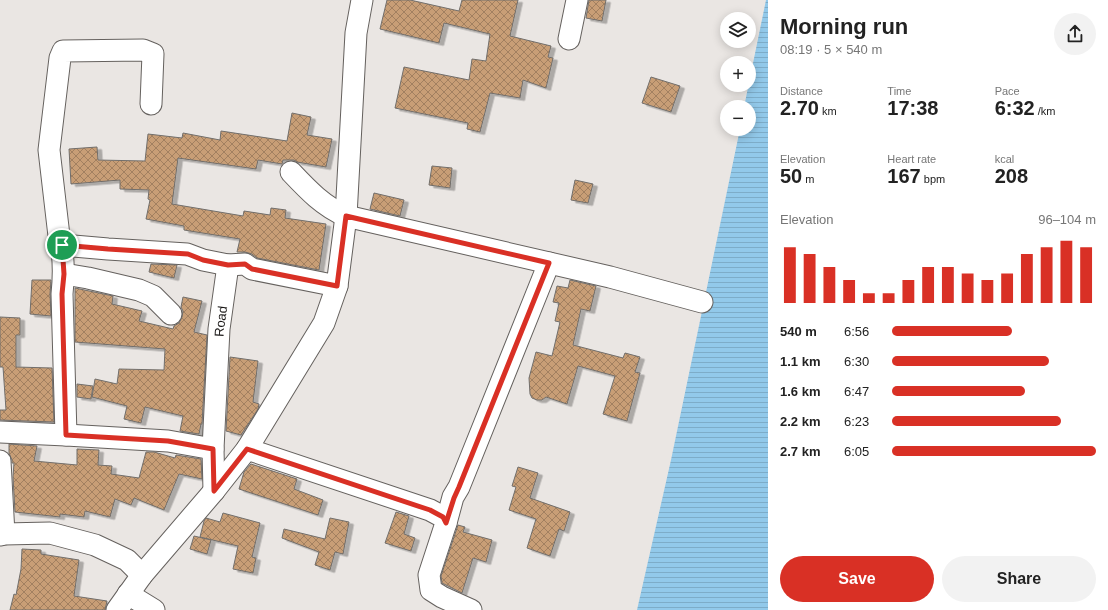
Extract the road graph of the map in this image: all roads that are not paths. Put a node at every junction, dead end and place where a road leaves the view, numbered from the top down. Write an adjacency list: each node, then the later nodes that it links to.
1 (362, 0): 6 (street)
2 (577, 0): 3 (street)
3 (569, 39)
4 (151, 104): 7 (street)
5 (291, 172): 6 (street)
6 (346, 216): 8 (street); 11 (street)
7 (62, 245): 9 (street); 10 (street)
8 (549, 263): 12 (street); 20 (street)
9 (228, 265): 11 (street); 16 (street, Road)
10 (64, 274): 13 (street); 15 (street)
11 (337, 286): 17 (street)
12 (702, 302)
13 (171, 314)
14 (0, 432): 15 (street)
15 (66, 435): 16 (street)
16 (213, 449): 19 (street, Road)
17 (247, 449): 19 (street); 20 (street)
18 (0, 461): 21 (street)
19 (214, 491): 22 (street)
20 (446, 523): 25 (street)
21 (2, 535): 22 (street)
22 (142, 575): 23 (street)
23 (122, 602): 24 (street)
24 (154, 610)
25 (471, 610)

